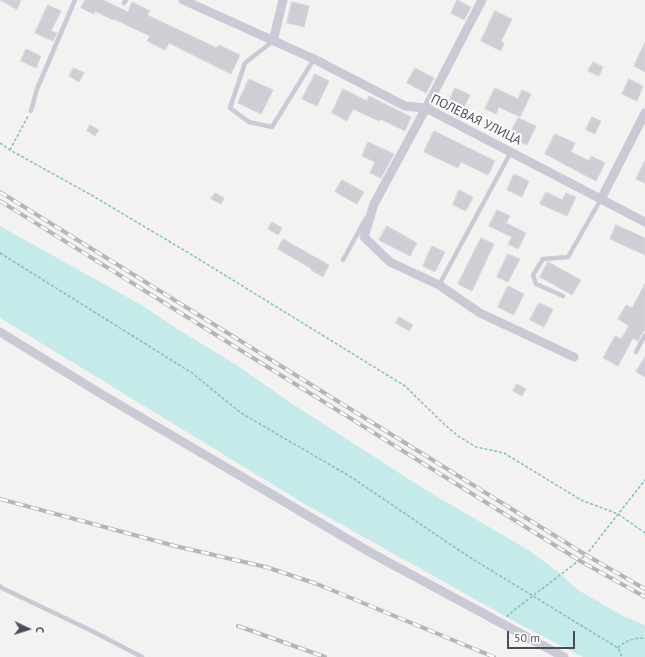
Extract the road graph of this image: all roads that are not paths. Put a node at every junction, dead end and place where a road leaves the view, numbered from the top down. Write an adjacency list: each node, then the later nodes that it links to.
1 (75, 0): 8 (lane)
2 (183, 0): 5 (street, ПОЛЕВАЯ УЛИЦА)
3 (283, 0): 5 (street)
4 (482, 0): 7 (street)
5 (273, 41): 6 (street, ПОЛЕВАЯ УЛИЦА); 6 (lane)
6 (314, 59): 7 (street, ПОЛЕВАЯ УЛИЦА)
7 (426, 108): 10 (street, ПОЛЕВАЯ УЛИЦА); 12 (street)
8 (31, 111)
9 (645, 113): 11 (street)
10 (511, 152): 11 (street, ПОЛЕВАЯ УЛИЦА); 15 (lane)
11 (601, 199): 13 (street, ПОЛЕВАЯ УЛИЦА); 16 (lane)
12 (374, 204): 14 (lane); 15 (street)
13 (645, 222)
14 (343, 260)
15 (439, 285): 20 (street)
16 (563, 296)
17 (0, 332): 23 (street)
18 (645, 334): 19 (lane)
19 (636, 352)
20 (574, 357)
21 (0, 586): 22 (lane)
22 (142, 657)
23 (564, 657)

